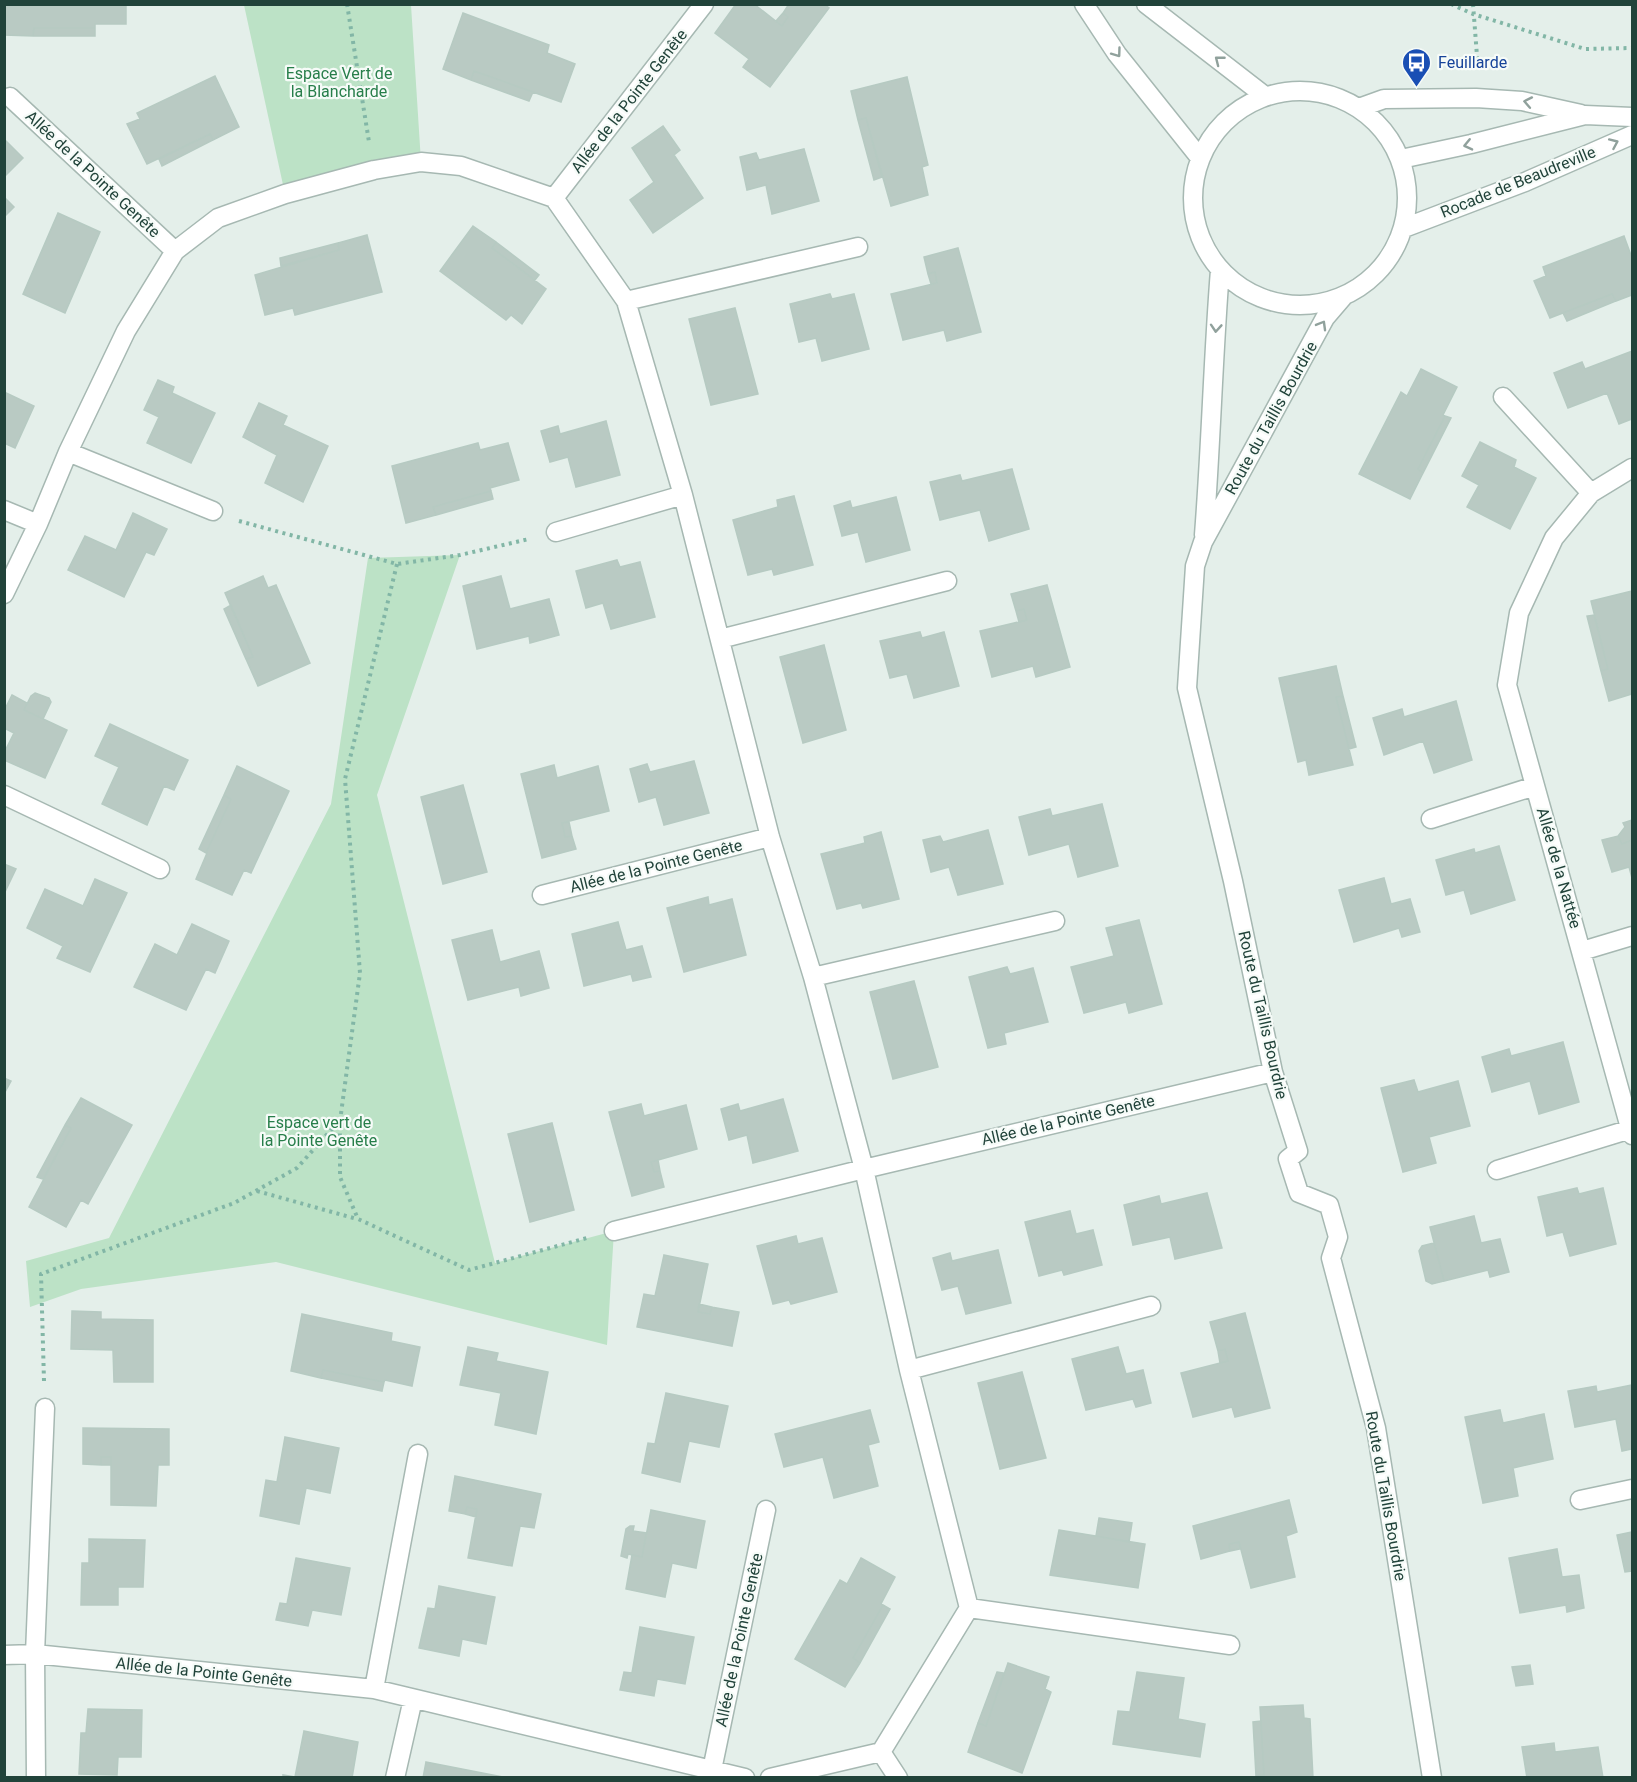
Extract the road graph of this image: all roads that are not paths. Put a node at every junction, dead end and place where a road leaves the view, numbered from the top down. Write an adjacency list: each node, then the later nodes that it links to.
1 (704, 4): 12 (street, Allée de la Pointe Genête)
2 (1084, 4): 10 (street, one-way to 10)
3 (1146, 4): 4 (street, one-way to 3)
4 (1265, 96): 6 (street); 10 (street)
5 (10, 97): 15 (street, Allée de la Pointe Genête)
6 (1359, 108): 7 (street, one-way to 6); 11 (street)
7 (1585, 115): 8 (street); 11 (street, one-way to 11)
8 (1632, 117)
9 (1632, 135): 13 (street, Rocade de Beaudreville, one-way to 9)
10 (1200, 158): 16 (street)
11 (1401, 159): 13 (street)
12 (554, 198): 15 (street, Allée de la Pointe Genête); 18 (street)
13 (1404, 228): 17 (street)
14 (858, 247): 18 (street)
15 (175, 251): 20 (street, Allée de la Pointe Genête)
16 (1220, 270): 17 (street); 28 (street, Route du Taillis Bourdrie, one-way to 28)
17 (1342, 297): 28 (street, Route du Taillis Bourdrie, one-way to 17)
18 (626, 301): 23 (street)
19 (1503, 397): 22 (street)
20 (68, 452): 25 (street); 26 (street, Allée de la Pointe Genête)
21 (1632, 468): 22 (street, Allée de la Nattée)
22 (1591, 493): 32 (street, Allée de la Nattée)
23 (683, 495): 27 (street); 31 (street)
24 (4, 510): 26 (street)
25 (213, 511)
26 (38, 524): 30 (street, Allée de la Pointe Genête)
27 (556, 532)
28 (1203, 542): 42 (street, Route du Taillis Bourdrie)
29 (947, 581): 31 (street)
30 (4, 594)
31 (720, 639): 35 (street)
32 (1535, 786): 34 (street, Allée de la Nattée); 40 (street, Allée de la Nattée)
33 (4, 795): 36 (street)
34 (1431, 819)
35 (770, 837): 37 (street, Allée de la Pointe Genête); 41 (street)
36 (160, 869)
37 (542, 895)
38 (1054, 921): 41 (street)
39 (1632, 936): 40 (street, Allée de la Nattée)
40 (1582, 951): 43 (street, Allée de la Nattée)
41 (813, 978): 44 (street)
42 (1272, 1072): 44 (street, Allée de la Pointe Genête); 67 (street, Route du Taillis Bourdrie)
43 (1632, 1132): 45 (street, Allée de la Nattée)
44 (864, 1168): 46 (street, Allée de la Pointe Genête); 48 (street)
45 (1497, 1170)
46 (614, 1231)
47 (1151, 1306): 48 (street)
48 (909, 1370): 54 (street)
49 (45, 1408): 56 (street)
50 (418, 1454): 58 (street)
51 (1632, 1490): 52 (street)
52 (1580, 1500)
53 (766, 1510): 61 (street, Allée de la Pointe Genête)
54 (969, 1608): 55 (street); 60 (street)
55 (1230, 1645)
56 (35, 1654): 57 (street, Allée de la Pointe Genête); 58 (street, Allée de la Pointe Genête); 62 (street)
57 (4, 1655)
58 (374, 1689): 59 (street, Allée de la Pointe Genête)
59 (413, 1699): 61 (street, Allée de la Pointe Genête); 63 (street)
60 (881, 1752): 65 (street); 66 (street)
61 (712, 1770): 64 (street, Allée de la Pointe Genête)
62 (36, 1778)
63 (395, 1778)
64 (745, 1778)
65 (770, 1778)
66 (898, 1778)
67 (1432, 1778)

